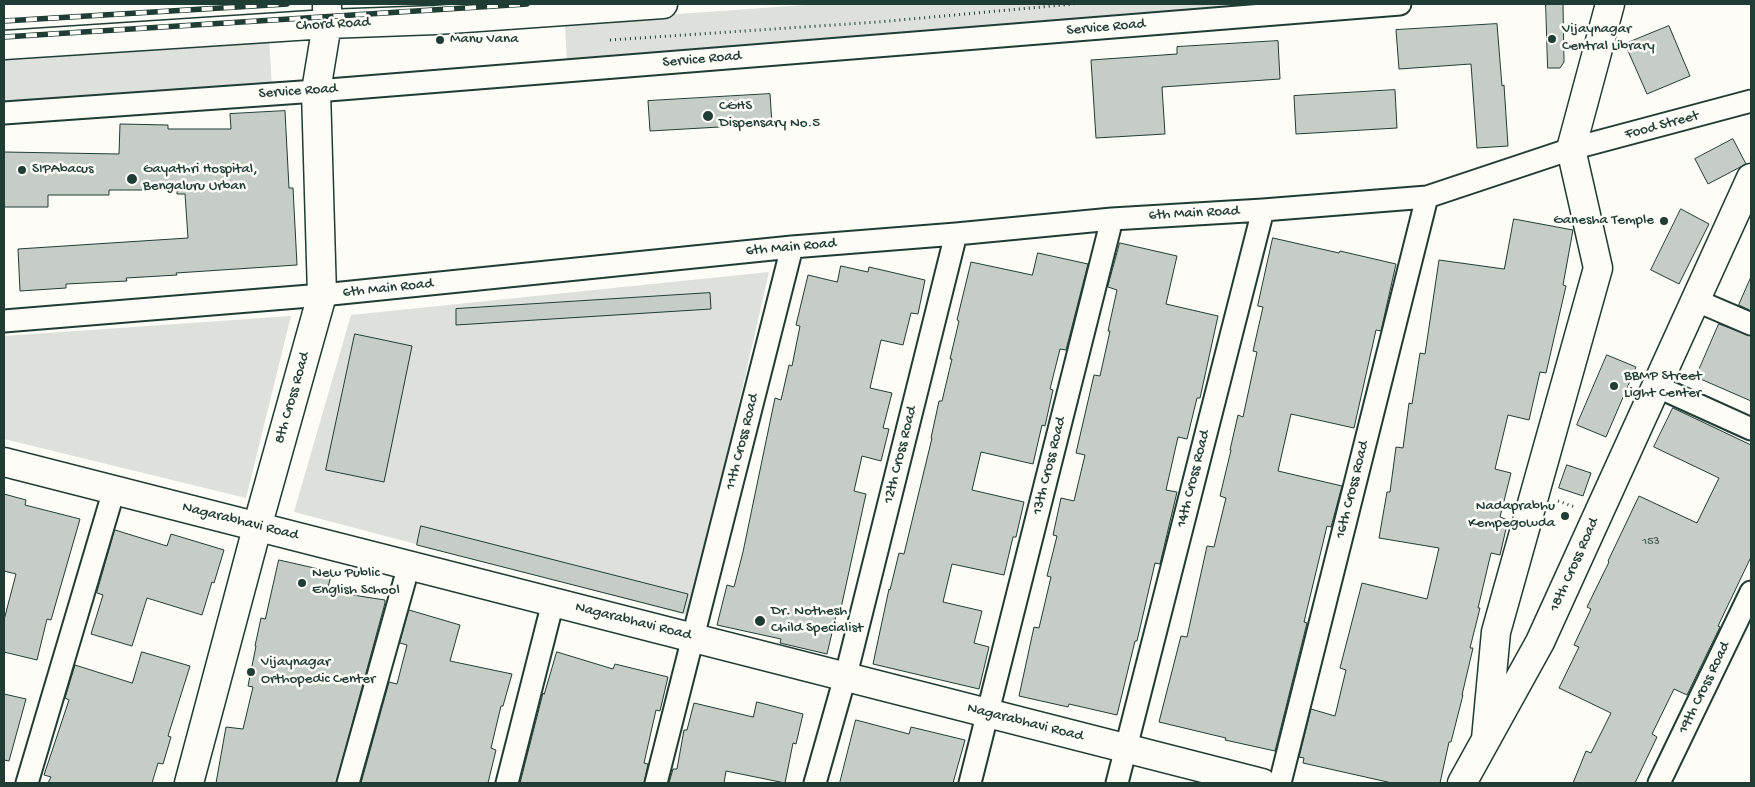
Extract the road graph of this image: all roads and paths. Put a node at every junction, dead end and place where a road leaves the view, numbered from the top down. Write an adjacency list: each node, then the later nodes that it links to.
1 (663, 4): 5 (main road, Chord Road)
2 (1074, 4): 6 (path)
3 (1400, 4): 8 (street, Service Road)
4 (1610, 4): 11 (main road)
5 (327, 14): 7 (main road, Chord Road); 8 (main road, 8th Cross Road)
6 (610, 40)
7 (4, 45)
8 (316, 91): 10 (street, Service Road); 18 (main road, 8th Cross Road)
9 (1751, 101): 11 (street, Food Street)
10 (4, 113)
11 (1572, 148): 13 (street, 6th Main Road); 35 (main road)
12 (1751, 178): 19 (main road, 18th Cross Road)
13 (1426, 197): 14 (street, 6th Main Road); 46 (street, 16th Cross Road)
14 (1262, 210): 15 (street, 6th Main Road); 36 (street, 14th Cross Road)
15 (1112, 219): 16 (street, 6th Main Road); 34 (street, 13th Cross Road)
16 (956, 234): 17 (street, 6th Main Road); 33 (street, 12th Cross Road)
17 (792, 247): 18 (street, 6th Main Road); 32 (street, 11th Cross Road)
18 (322, 295): 20 (street, 6th Main Road); 28 (main road, 8th Cross Road)
19 (1695, 300): 21 (street); 22 (main road, 18th Cross Road)
20 (4, 321)
21 (1751, 324)
22 (1656, 386): 23 (street); 35 (main road, 18th Cross Road)
23 (1751, 429)
24 (4, 462): 25 (main road, Nagarabhavi Road)
25 (114, 490): 28 (main road, Nagarabhavi Road); 37 (street)
26 (1553, 499): 27 (path)
27 (1578, 508)
28 (257, 526): 29 (main road, Nagarabhavi Road); 38 (main road, 8th Cross Road)
29 (409, 565): 31 (main road, Nagarabhavi Road); 39 (street)
30 (1751, 592): 48 (street, 19th Cross Road)
31 (553, 602): 32 (main road, Nagarabhavi Road); 40 (street)
32 (694, 638): 33 (main road, Nagarabhavi Road); 41 (street, 11th Cross Road)
33 (845, 676): 34 (main road, Nagarabhavi Road); 42 (street, 12th Cross Road)
34 (988, 713): 36 (main road, Nagarabhavi Road); 43 (street, 13th Cross Road)
35 (1486, 740): 47 (main road, 18th Cross Road)
36 (1126, 748): 44 (street, 14th Cross Road); 45 (main road, Nagarabhavi Road)
37 (28, 783)
38 (189, 783)
39 (348, 783)
40 (507, 783)
41 (656, 783)
42 (815, 783)
43 (970, 783)
44 (1117, 783)
45 (1262, 783)
46 (1280, 783)
47 (1462, 783)
48 (1659, 783)

